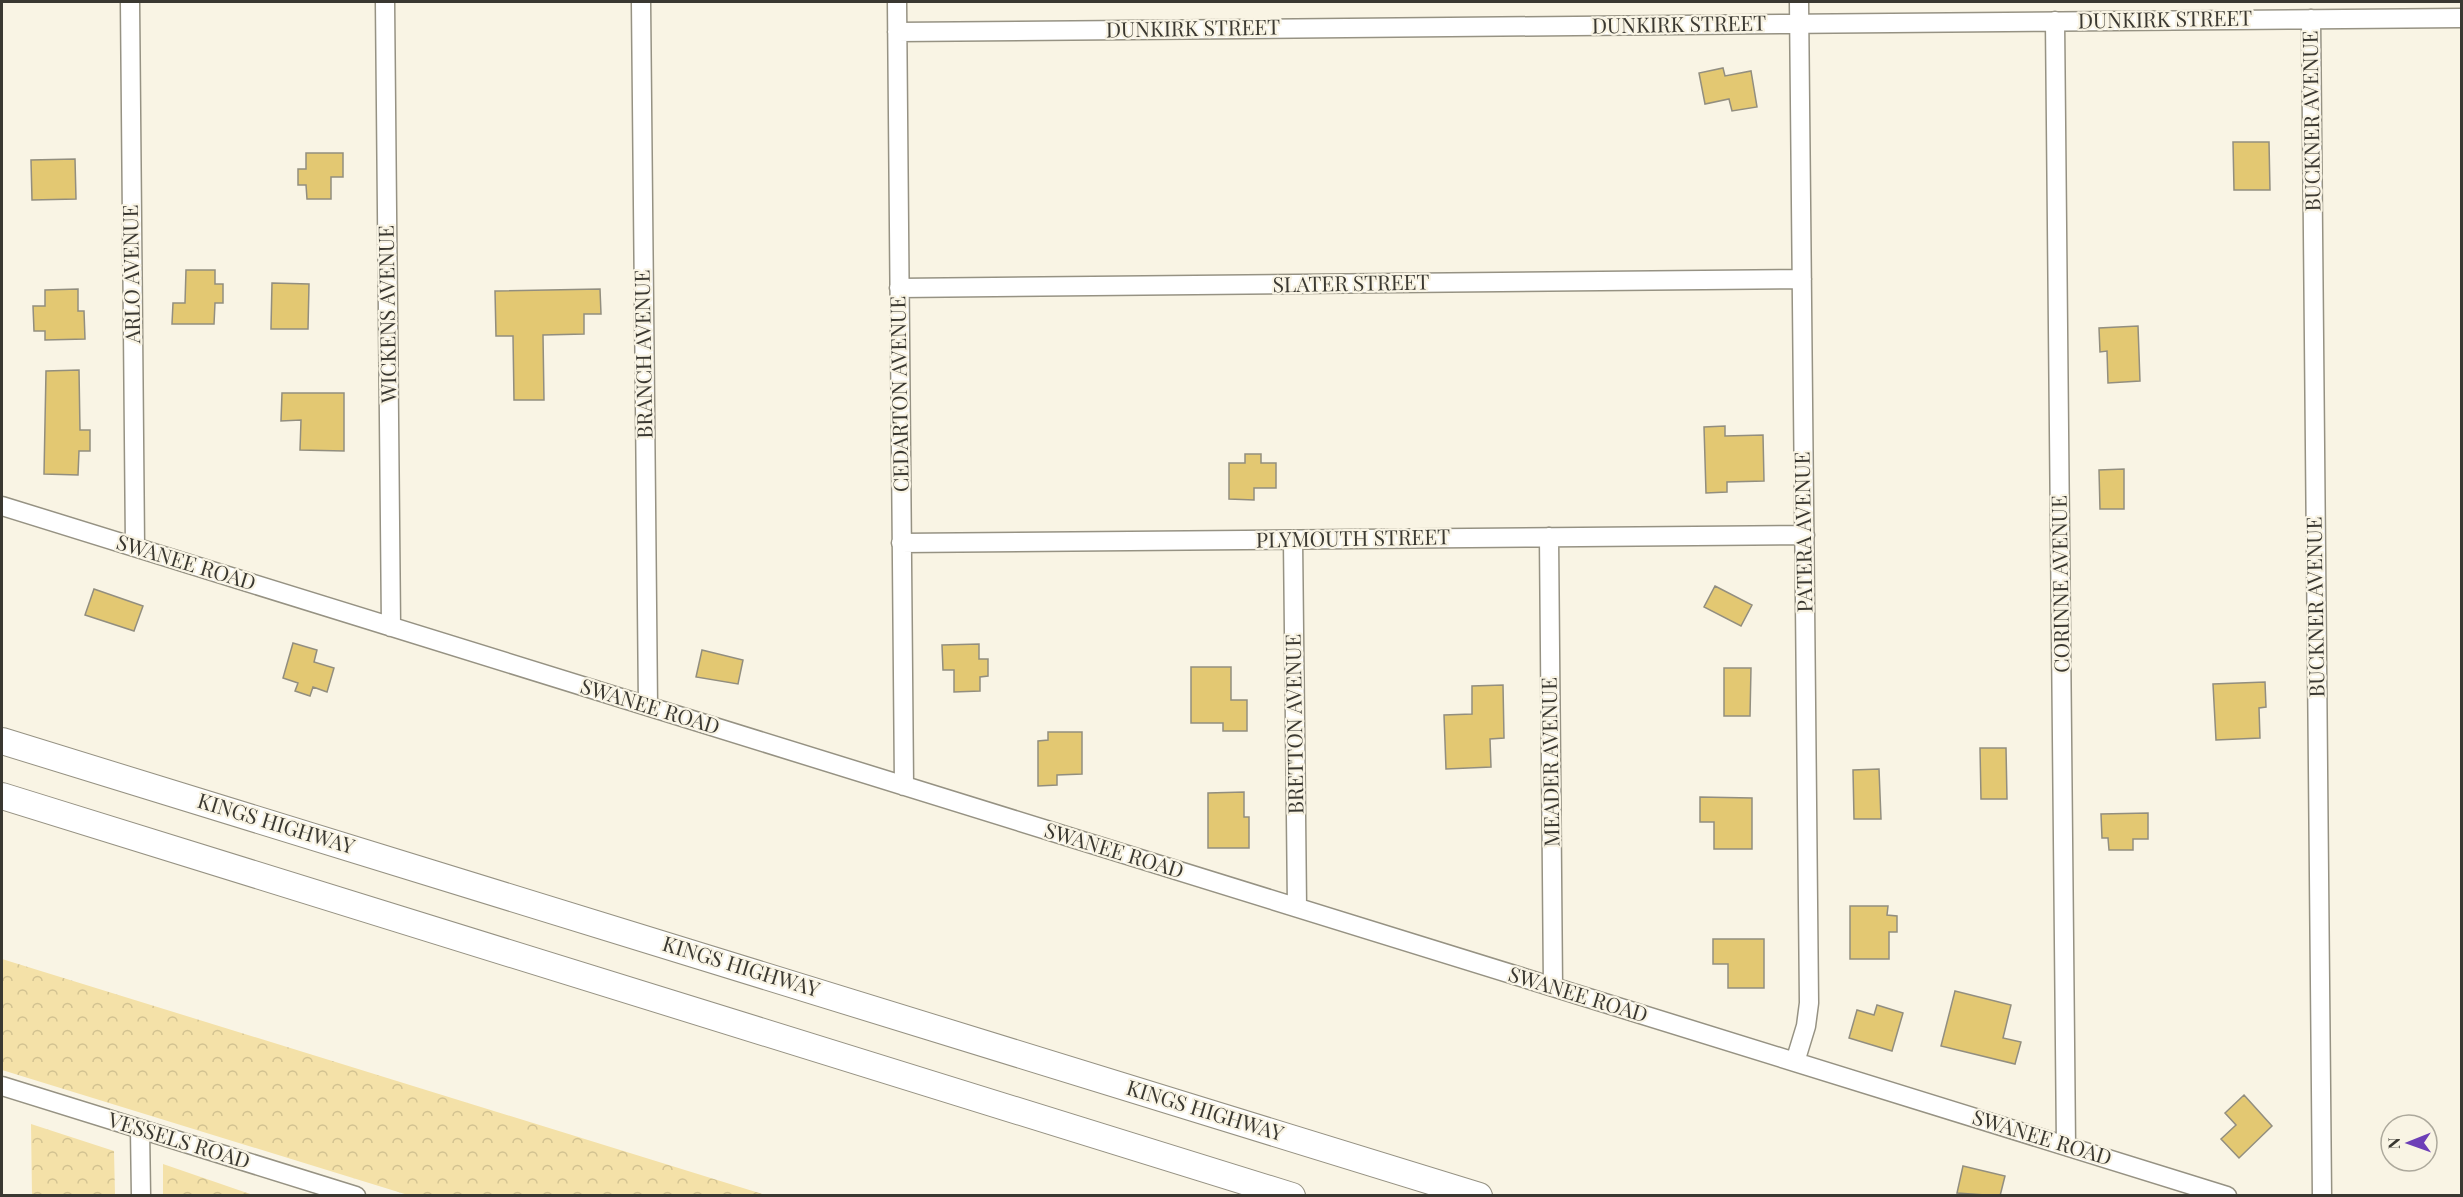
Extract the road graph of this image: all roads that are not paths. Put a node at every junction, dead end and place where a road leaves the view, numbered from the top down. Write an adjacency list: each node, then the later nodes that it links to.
1 (130, 2): 18 (street, ARLO AVENUE)
2 (385, 2): 19 (street, WICKENS AVENUE)
3 (641, 2): 20 (street, BRANCH AVENUE)
4 (897, 2): 10 (street, CEDARTON AVENUE)
5 (1799, 2): 9 (street, PATERA AVENUE)
6 (2462, 18): 7 (street, DUNKIRK STREET)
7 (2311, 19): 8 (street, DUNKIRK STREET); 35 (street, BUCKNER AVENUE)
8 (2055, 21): 9 (street, DUNKIRK STREET); 29 (street, CORINNE AVENUE)
9 (1800, 24): 10 (street, DUNKIRK STREET); 11 (street, PATERA AVENUE)
10 (897, 32): 12 (street, CEDARTON AVENUE)
11 (1802, 279): 12 (street, SLATER STREET); 14 (street, PATERA AVENUE)
12 (899, 288): 17 (street, CEDARTON AVENUE)
13 (2, 506): 18 (street, SWANEE ROAD)
14 (1804, 535): 15 (street, PLYMOUTH STREET); 26 (street, PATERA AVENUE)
15 (1549, 537): 16 (street, PLYMOUTH STREET); 25 (street, MEADER AVENUE)
16 (1293, 540): 17 (street, PLYMOUTH STREET); 24 (street, BRETTON AVENUE)
17 (901, 543): 22 (street, CEDARTON AVENUE)
18 (135, 547): 19 (street, SWANEE ROAD)
19 (391, 627): 20 (street, SWANEE ROAD)
20 (648, 706): 22 (street, SWANEE ROAD)
21 (2, 741): 33 (main road, KINGS HIGHWAY)
22 (904, 786): 24 (street, SWANEE ROAD)
23 (2, 796): 32 (main road)
24 (1297, 908): 25 (street, SWANEE ROAD)
25 (1553, 987): 26 (street, SWANEE ROAD)
26 (1795, 1062): 29 (street, SWANEE ROAD)
27 (2, 1086): 28 (street, VESSELS ROAD)
28 (140, 1129): 30 (street); 31 (street, VESSELS ROAD)
29 (2066, 1146): 34 (street, SWANEE ROAD)
30 (141, 1196)
31 (356, 1196)
32 (1292, 1196)
33 (1479, 1196)
34 (2227, 1196)
35 (2322, 1196)

